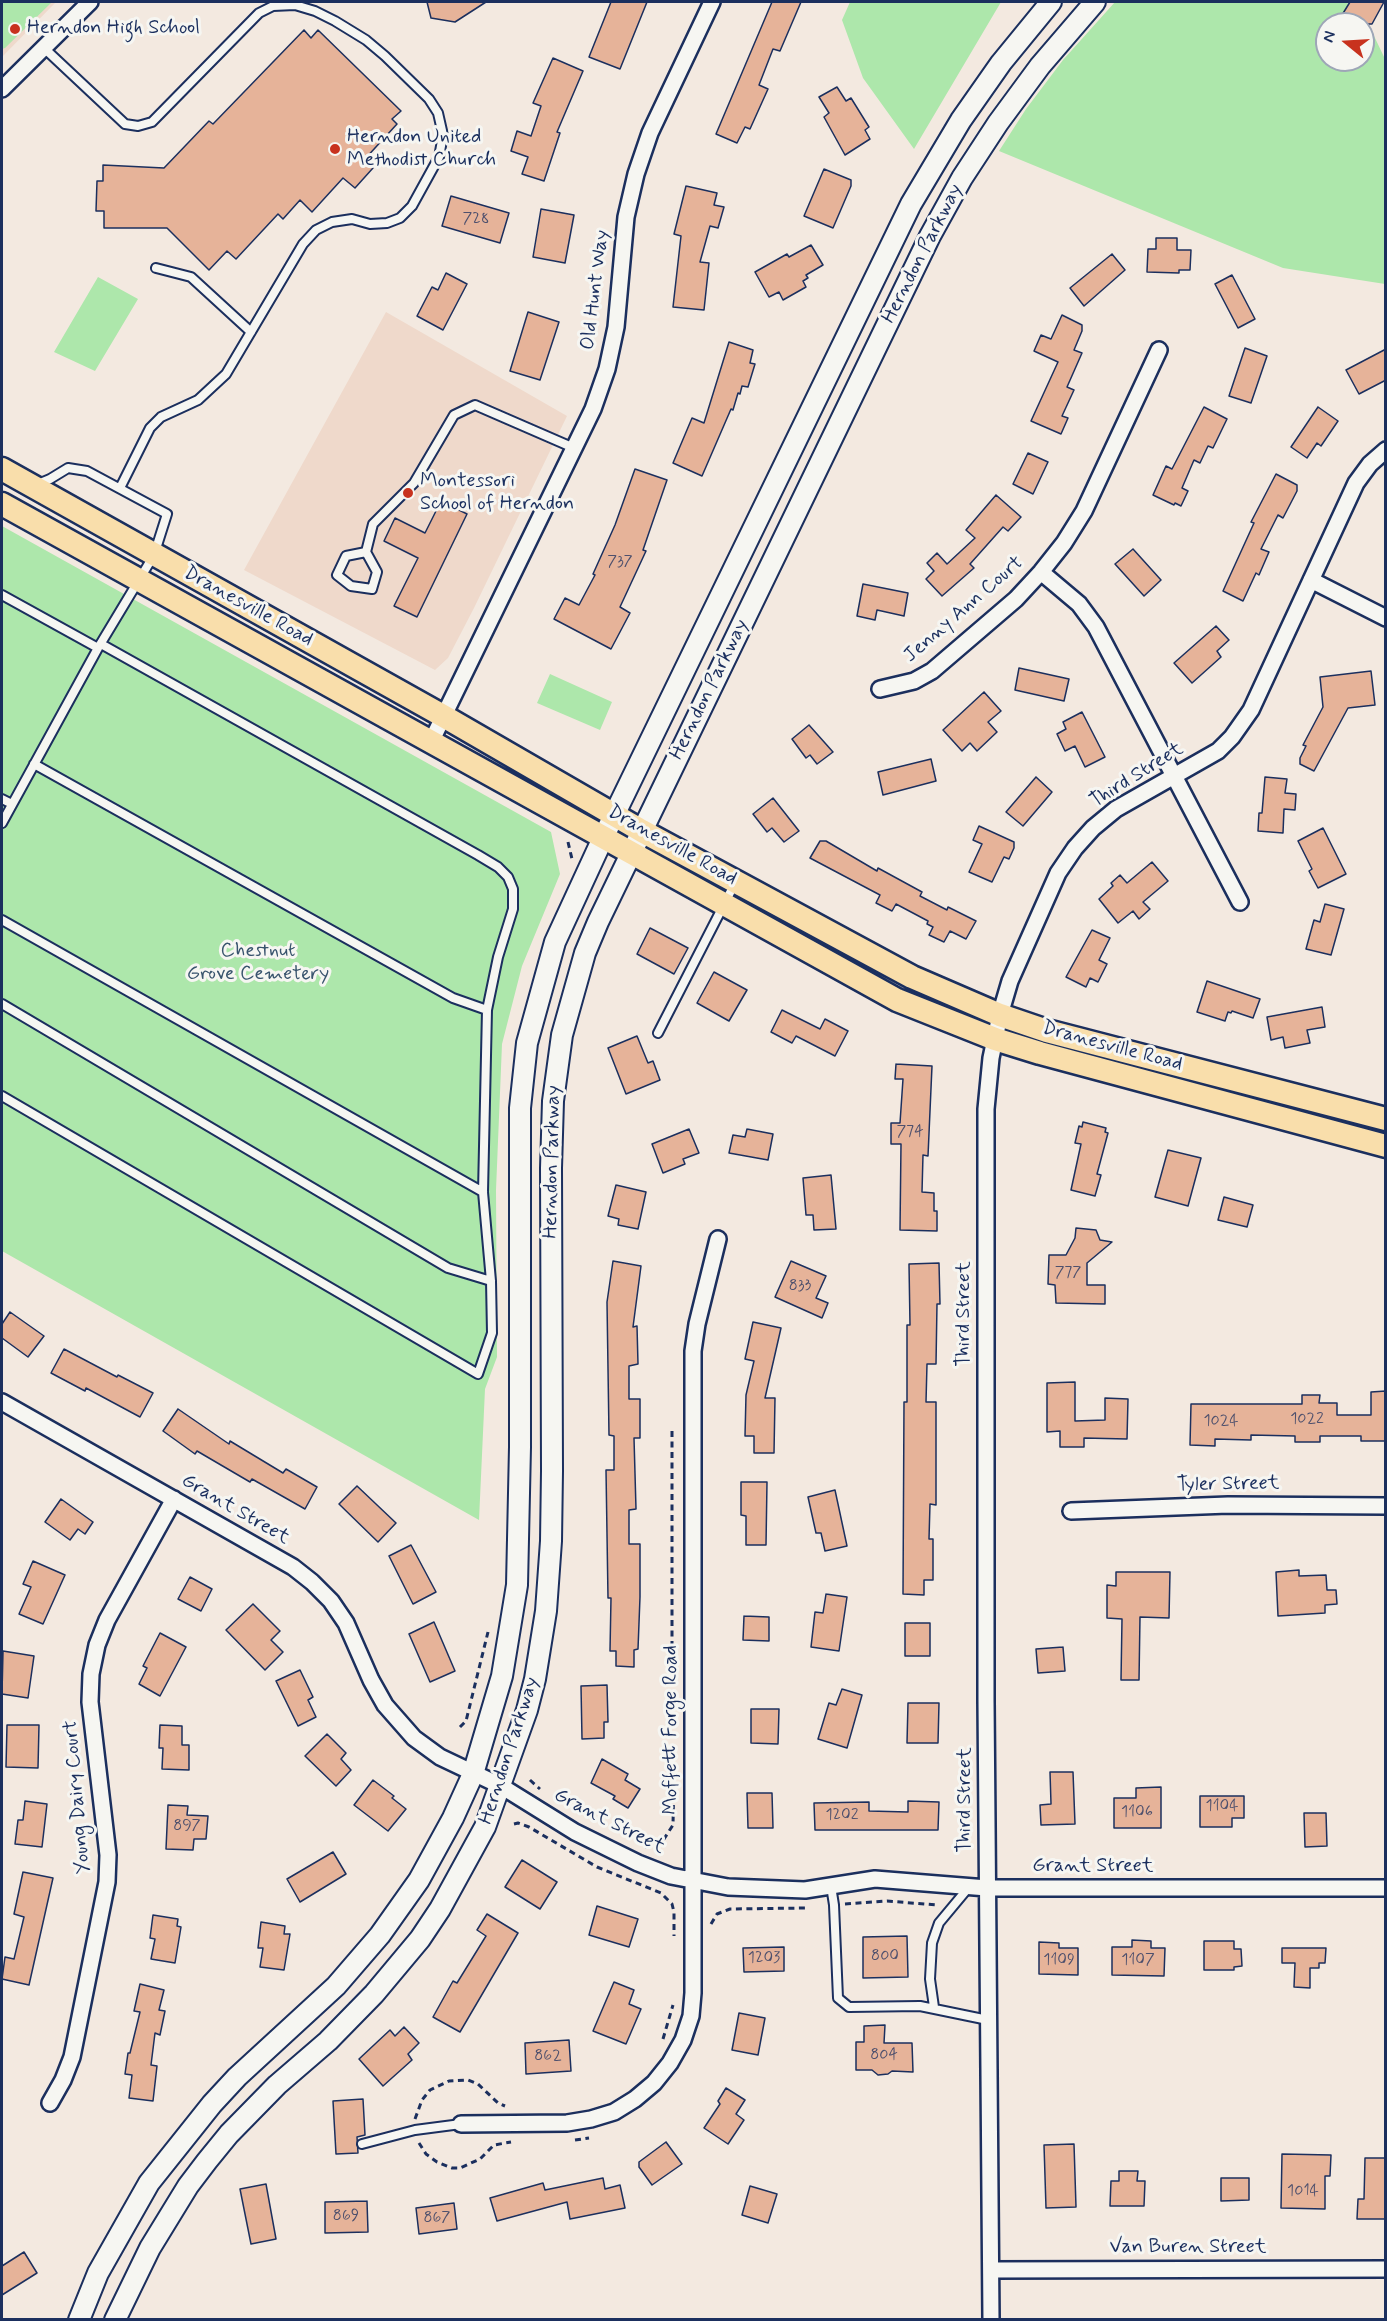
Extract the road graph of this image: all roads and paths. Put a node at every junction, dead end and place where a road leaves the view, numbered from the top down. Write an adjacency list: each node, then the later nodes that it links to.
1 (90, 2): 6 (street)
2 (712, 2): 11 (street, Old Hunt Way)
3 (1051, 2): 32 (main road, Herndon Parkway)
4 (1095, 2): 34 (main road, Herndon Parkway)
5 (270, 4): 6 (lane); 9 (lane)
6 (44, 48): 7 (street)
7 (2, 89)
8 (156, 268): 9 (lane)
9 (251, 332): 15 (lane)
10 (1159, 350): 19 (street, Jenny Ann Court)
11 (574, 448): 17 (lane); 26 (street, Old Hunt Way)
12 (1386, 450): 20 (street, Third Street)
13 (2, 469): 14 (main road, Dranesville Road)
14 (31, 486): 15 (lane); 18 (main road, Dranesville Road)
15 (120, 488): 18 (lane)
16 (2, 504): 21 (main road, Dranesville Road)
17 (366, 552): 17 (lane)
18 (154, 555): 21 (lane); 26 (main road, Dranesville Road)
19 (1041, 572): 25 (street, Jenny Ann Court); 29 (street)
20 (1311, 580): 23 (street); 29 (street, Third Street)
21 (140, 581): 24 (lane); 27 (main road, Dranesville Road)
22 (2, 595): 24 (lane)
23 (1386, 618)
24 (100, 646): 28 (lane); 42 (lane)
25 (880, 689)
26 (445, 717): 27 (street, Old Hunt Way); 32 (main road, Dranesville Road)
27 (431, 742): 35 (main road, Dranesville Road)
28 (34, 764): 31 (lane); 42 (lane)
29 (1175, 775): 38 (street); 43 (street, Third Street)
30 (2, 799): 31 (lane)
31 (12, 804): 33 (lane)
32 (614, 814): 34 (main road, Dranesville Road); 35 (main road, Herndon Parkway)
33 (2, 823)
34 (642, 831): 36 (main road, Herndon Parkway); 37 (main road, Dranesville Road)
35 (603, 838): 36 (main road, Dranesville Road); 59 (main road, Herndon Parkway)
36 (631, 854): 39 (main road, Dranesville Road); 61 (main road, Herndon Parkway)
37 (736, 881): 39 (lane); 43 (main road, Dranesville Road)
38 (1240, 902)
39 (724, 905): 44 (lane); 45 (main road, Dranesville Road)
40 (2, 920): 49 (lane)
41 (2, 1004): 51 (lane)
42 (487, 1010): 49 (lane)
43 (1000, 1015): 45 (street, Third Street); 47 (main road, Dranesville Road)
44 (658, 1033)
45 (995, 1039): 48 (main road, Dranesville Road); 68 (street, Third Street)
46 (2, 1096): 51 (lane)
47 (1386, 1119)
48 (1386, 1146)
49 (483, 1192): 51 (lane)
50 (718, 1239): 65 (street, Moffett Forge Road)
51 (491, 1281)
52 (2, 1402): 54 (street, Grant Street)
53 (672, 1431): 57 (path)
54 (174, 1499): 59 (street, Grant Street); 75 (street, Young Dairy Court)
55 (1386, 1506): 56 (street, Tyler Street)
56 (1071, 1511)
57 (675, 1674)
58 (674, 1762): 64 (path)
59 (473, 1774): 61 (street, Grant Street); 85 (main road, Herndon Parkway)
60 (530, 1780): 62 (path)
61 (501, 1786): 65 (street, Grant Street); 86 (main road, Herndon Parkway)
62 (549, 1794)
63 (514, 1824): 70 (path)
64 (644, 1847)
65 (694, 1881): 66 (street, Grant Street); 77 (street, Moffett Forge Road)
66 (831, 1886): 67 (street, Grant Street); 72 (lane)
67 (969, 1887): 68 (street, Grant Street); 72 (lane)
68 (987, 1888): 69 (street, Grant Street); 73 (street, Third Street)
69 (1386, 1888)
70 (674, 1941)
71 (674, 2004): 74 (path)
72 (934, 2007): 73 (lane)
73 (988, 2020): 83 (street, Third Street)
74 (660, 2044)
75 (50, 2103)
76 (511, 2108): 78 (path)
77 (461, 2124): 78 (lane)
78 (415, 2130): 81 (path); 82 (lane)
79 (592, 2137): 80 (path)
80 (568, 2141)
81 (521, 2142)
82 (362, 2144)
83 (991, 2270): 84 (street, Van Buren Street); 87 (street, Third Street)
84 (1386, 2270)
85 (79, 2319)
86 (115, 2319)
87 (991, 2319)

